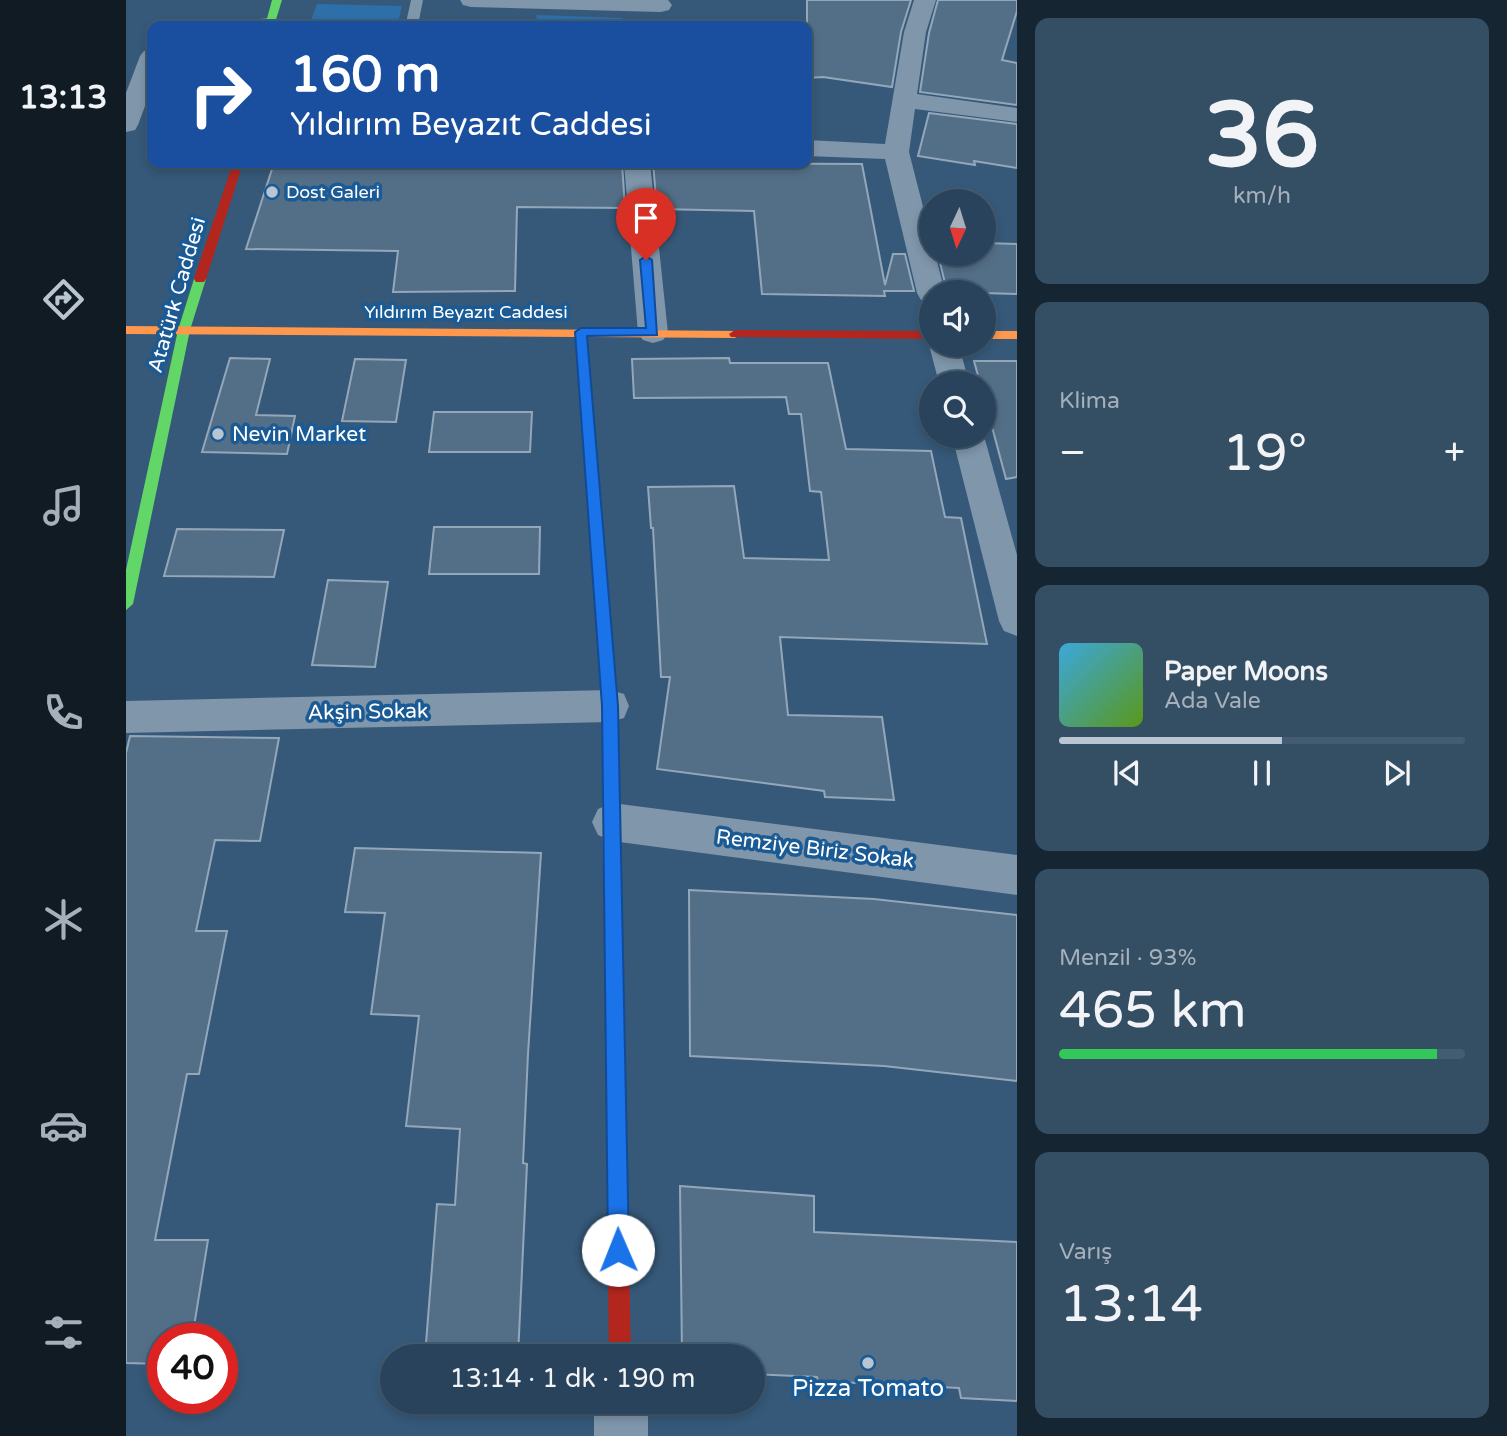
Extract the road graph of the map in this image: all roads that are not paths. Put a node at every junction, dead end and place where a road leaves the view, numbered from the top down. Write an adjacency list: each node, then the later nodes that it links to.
1 (277, 0): 6 (street)
2 (417, 0): 7 (lane)
3 (471, 0): 5 (street)
4 (925, 0): 13 (street)
5 (662, 2): 11 (street)
6 (271, 21)
7 (412, 21)
8 (463, 21): 9 (street)
9 (537, 21): 10 (street)
10 (622, 21)
11 (653, 21)
12 (147, 69): 15 (street)
13 (904, 100): 14 (street); 17 (street)
14 (1017, 115)
15 (126, 125)
16 (812, 148): 17 (street)
17 (895, 152): 20 (street)
18 (236, 168): 22 (street, Atatürk Caddesi)
19 (637, 168): 24 (street)
20 (928, 280)
21 (126, 330): 22 (street, Yıldırım Beyazıt Caddesi)
22 (184, 330): 23 (street, Yıldırım Beyazıt Caddesi); 29 (street, Atatürk Caddesi)
23 (581, 332): 24 (street, Yıldırım Beyazıt Caddesi); 31 (street)
24 (653, 332): 25 (street, Yıldırım Beyazıt Caddesi)
25 (919, 335)
26 (996, 335): 27 (street)
27 (1017, 335)
28 (971, 448): 30 (street)
29 (127, 598)
30 (1017, 621)
31 (610, 706): 32 (street, Akşin Sokak); 33 (street)
32 (126, 717)
33 (612, 822): 34 (street, Remziye Biriz Sokak); 35 (street)
34 (1017, 875)
35 (620, 1344)
36 (621, 1414): 37 (street)
37 (621, 1436)

